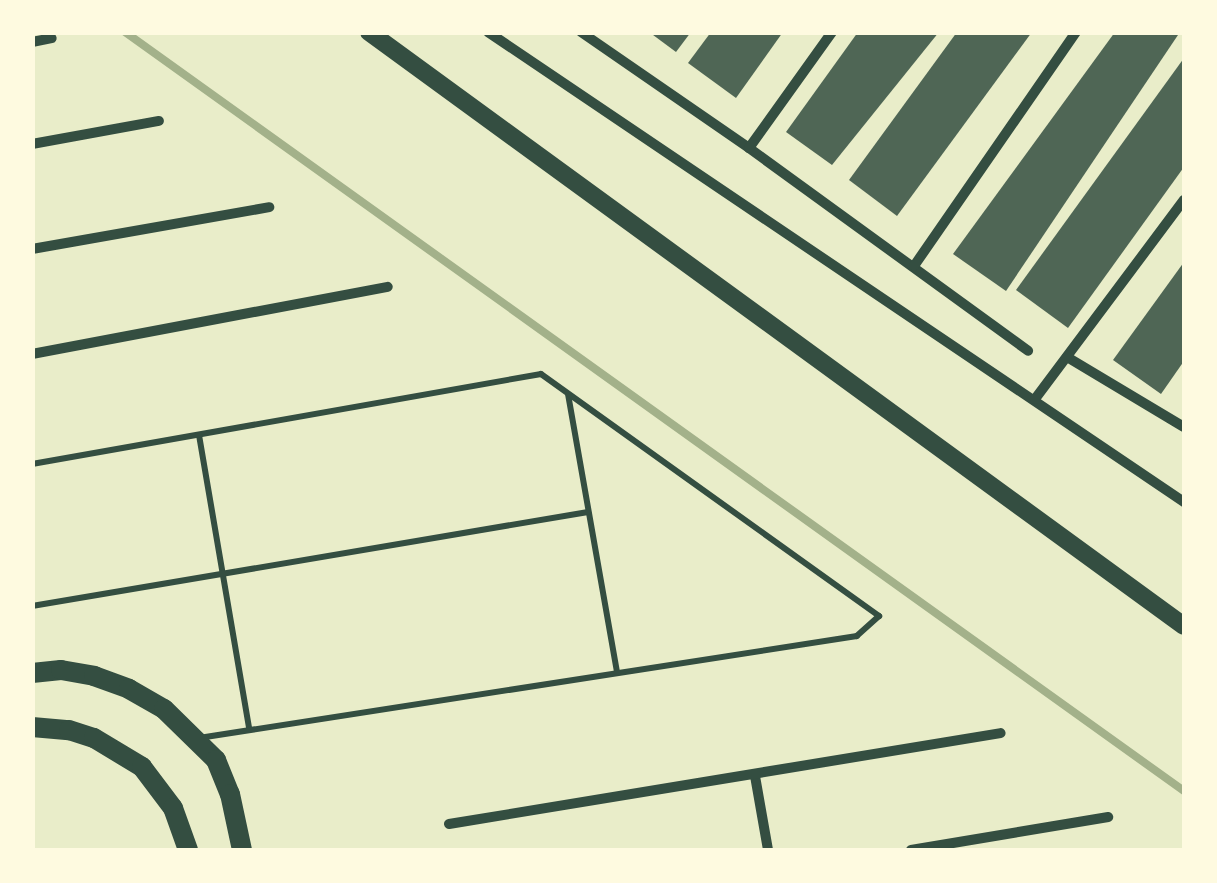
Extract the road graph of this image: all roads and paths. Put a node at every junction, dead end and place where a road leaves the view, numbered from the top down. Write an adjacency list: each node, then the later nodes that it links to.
1 (370, 32): 28 (main road)
2 (488, 32): 20 (street)
3 (832, 32): 10 (street)
4 (1076, 32): 14 (street)
5 (584, 33): 10 (street)
6 (52, 38): 7 (street)
7 (32, 42)
8 (160, 121): 9 (street)
9 (32, 144)
10 (749, 148): 14 (street)
11 (1184, 200): 18 (street)
12 (269, 207): 13 (street)
13 (32, 249)
14 (914, 266): 16 (street)
15 (388, 287): 17 (street)
16 (1028, 351)
17 (32, 354)
18 (1067, 357): 20 (street); 21 (street)
19 (568, 393): 22 (lane); 25 (lane); 30 (lane)
20 (1035, 399): 24 (street)
21 (1184, 427)
22 (199, 434): 23 (lane); 26 (lane)
23 (32, 464)
24 (1184, 502)
25 (588, 512): 26 (lane); 30 (lane)
26 (222, 574): 27 (lane); 32 (lane)
27 (32, 606)
28 (1184, 626)
29 (32, 673): 34 (main road)
30 (617, 673): 32 (lane)
31 (32, 727): 38 (main road)
32 (248, 730): 34 (lane)
33 (1001, 734): 35 (street)
34 (198, 738): 39 (main road)
35 (755, 776): 37 (street); 40 (street)
36 (1108, 817): 41 (street)
37 (449, 824)
38 (188, 850)
39 (242, 850)
40 (768, 850)
41 (912, 850)

